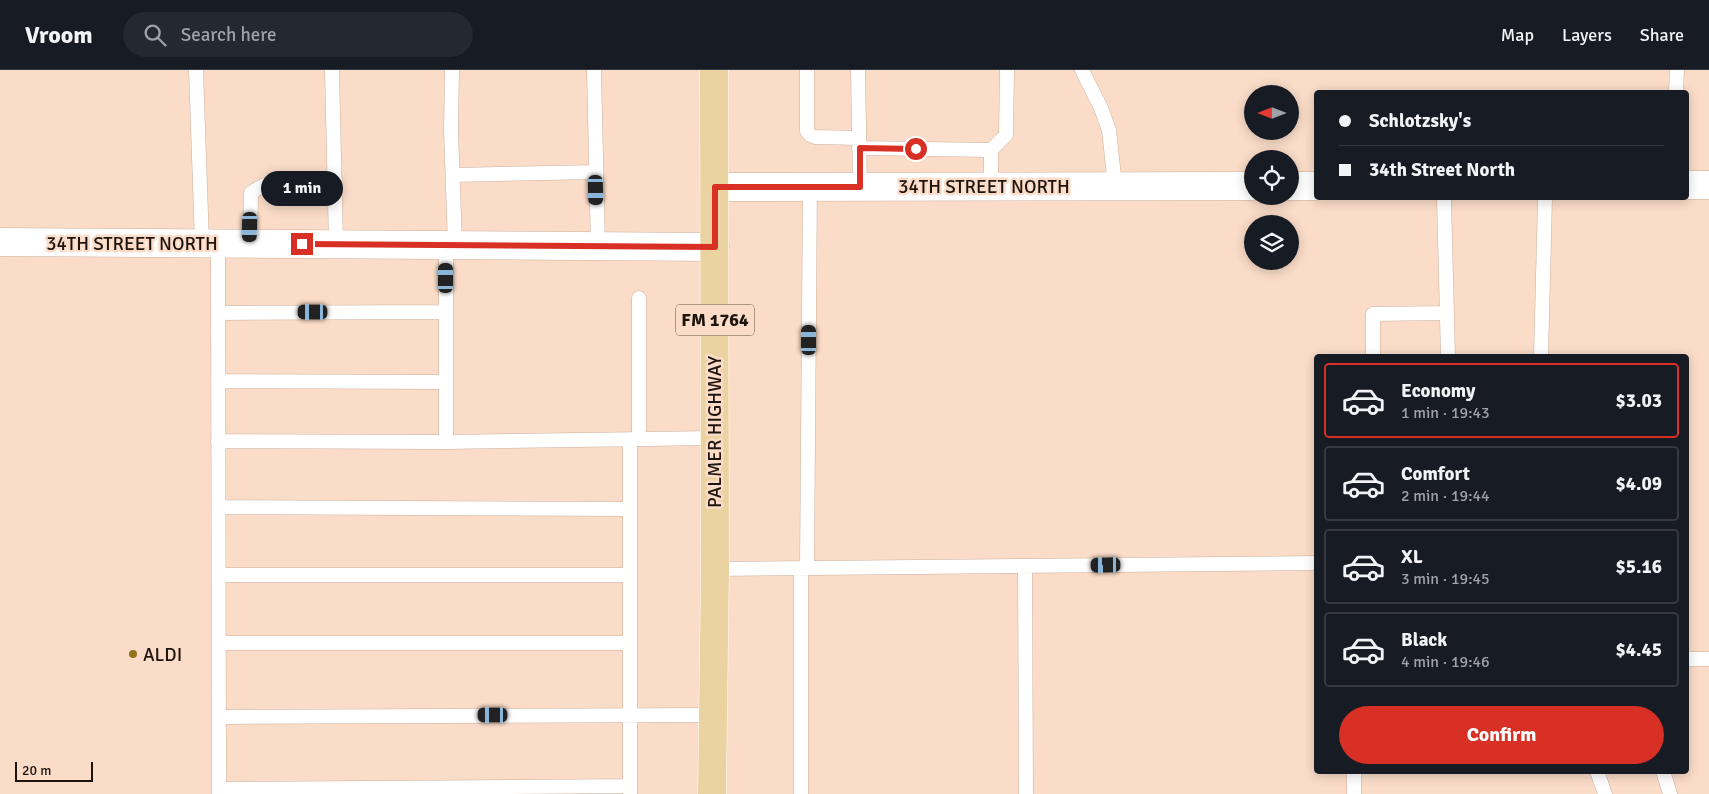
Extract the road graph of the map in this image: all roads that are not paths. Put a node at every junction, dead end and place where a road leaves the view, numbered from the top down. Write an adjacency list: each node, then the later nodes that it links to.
1 (196, 70): 30 (lane)
2 (332, 70): 16 (lane)
3 (452, 70): 15 (lane)
4 (594, 70): 14 (lane)
5 (714, 70): 23 (main road, PALMER HIGHWAY / FM 1764)
6 (807, 70): 12 (lane)
7 (858, 70): 12 (lane)
8 (1007, 70): 13 (lane)
9 (1082, 70): 19 (lane)
10 (1676, 70): 11 (lane)
11 (1676, 90)
12 (859, 143): 13 (lane); 25 (lane)
13 (990, 150): 26 (lane)
14 (596, 172): 15 (lane); 34 (lane)
15 (453, 175): 33 (lane)
16 (335, 179): 31 (lane); 32 (lane)
17 (1709, 184): 18 (street)
18 (1689, 185)
19 (1115, 186): 20 (street, 34TH STREET NORTH); 26 (street, 34TH STREET NORTH)
20 (1244, 186)
21 (1299, 186): 22 (street)
22 (1314, 186)
23 (715, 187): 24 (street, 34TH STREET NORTH); 35 (main road, PALMER HIGHWAY / FM 1764)
24 (810, 187): 25 (street, 34TH STREET NORTH); 53 (lane)
25 (860, 187): 26 (street, 34TH STREET NORTH)
26 (991, 187)
27 (1444, 200): 39 (lane)
28 (1546, 200): 42 (lane)
29 (0, 242): 30 (street, 34TH STREET NORTH)
30 (210, 243): 31 (street, 34TH STREET NORTH); 38 (lane)
31 (250, 244): 32 (street, 34TH STREET NORTH)
32 (336, 244): 33 (street, 34TH STREET NORTH)
33 (450, 245): 34 (street, 34TH STREET NORTH); 37 (lane)
34 (598, 246): 35 (street, 34TH STREET NORTH)
35 (715, 247): 45 (main road, PALMER HIGHWAY / FM 1764)
36 (639, 298): 46 (lane)
37 (446, 312): 38 (lane); 44 (lane)
38 (218, 313): 43 (lane)
39 (1447, 314): 40 (lane); 41 (lane)
40 (1373, 354)
41 (1448, 354)
42 (1541, 354)
43 (218, 381): 44 (lane); 47 (lane)
44 (446, 382): 48 (lane)
45 (714, 438): 46 (lane); 54 (main road, PALMER HIGHWAY / FM 1764)
46 (634, 439): 48 (lane); 50 (lane)
47 (218, 441): 48 (lane); 49 (lane)
48 (446, 442)
49 (219, 507): 50 (lane); 55 (lane)
50 (630, 509): 56 (lane)
51 (1314, 563): 52 (lane)
52 (1025, 566): 53 (lane); 72 (lane)
53 (804, 568): 54 (lane); 71 (lane)
54 (715, 569): 62 (main road, PALMER HIGHWAY / FM 1764)
55 (219, 575): 56 (lane); 57 (lane)
56 (630, 575): 58 (lane)
57 (219, 644): 58 (lane); 63 (lane)
58 (630, 644): 61 (lane)
59 (1689, 659): 60 (lane)
60 (1709, 659)
61 (630, 714): 62 (lane); 63 (lane); 67 (lane)
62 (713, 715): 70 (main road, PALMER HIGHWAY / FM 1764)
63 (219, 717): 69 (lane)
64 (1354, 774): 73 (lane)
65 (1598, 774): 74 (lane)
66 (1664, 774): 75 (lane)
67 (630, 790): 68 (lane)
68 (441, 791): 69 (lane)
69 (219, 792)
70 (712, 794)
71 (801, 794)
72 (1026, 794)
73 (1354, 794)
74 (1605, 794)
75 (1670, 794)

